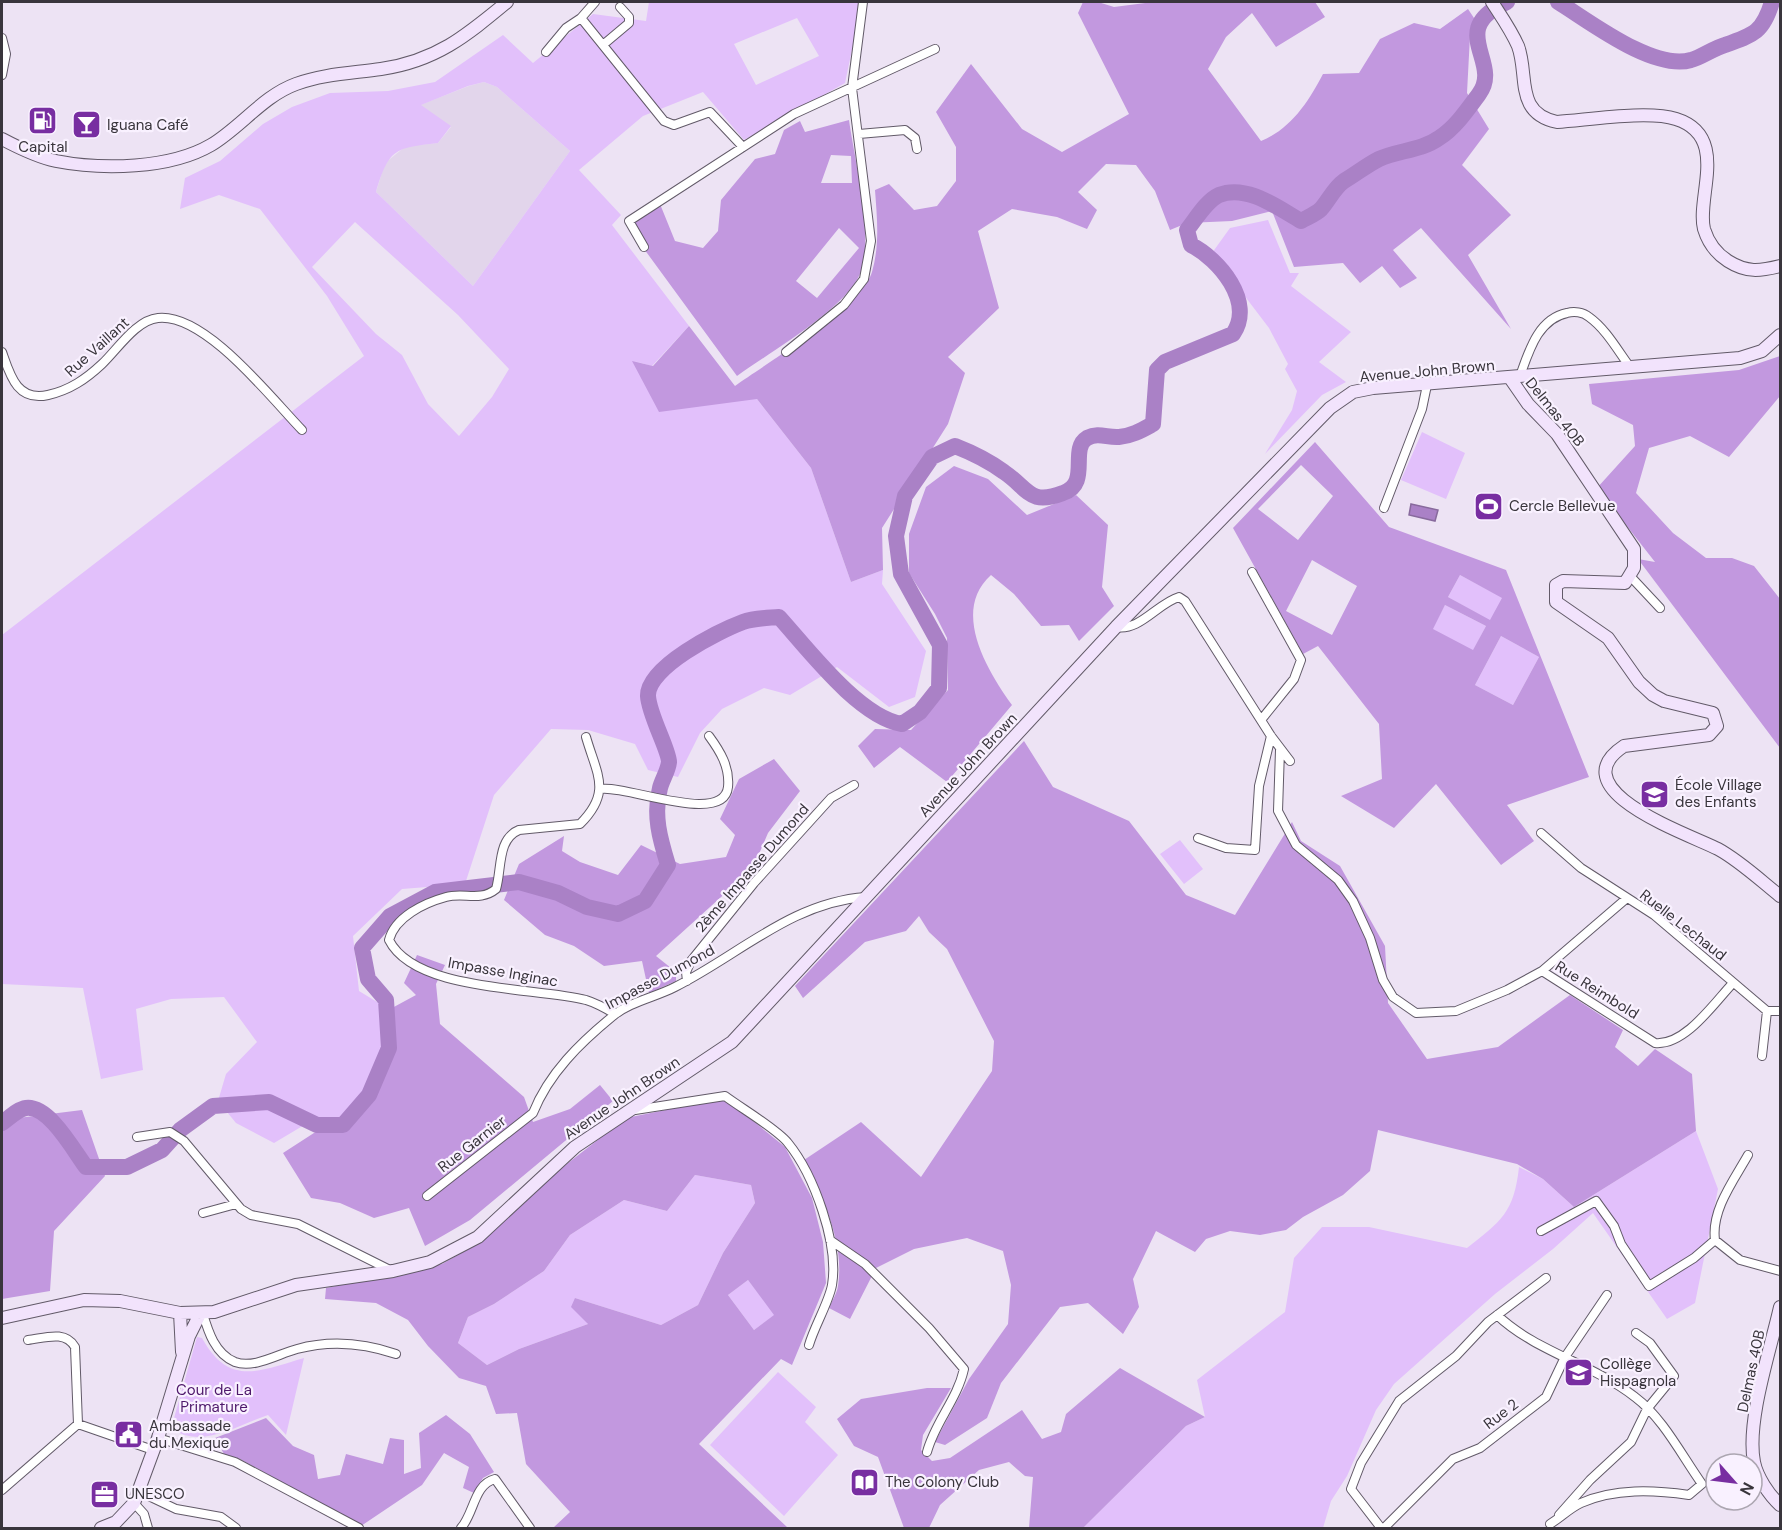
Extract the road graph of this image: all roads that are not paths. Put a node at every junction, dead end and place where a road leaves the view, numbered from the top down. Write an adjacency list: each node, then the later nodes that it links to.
1 (507, 2): 14 (street)
2 (595, 2): 6 (street)
3 (863, 2): 12 (street)
4 (1492, 2): 18 (street)
5 (620, 7): 8 (street)
6 (581, 18): 8 (street); 10 (street)
7 (2, 38): 11 (street)
8 (604, 44): 15 (street)
9 (935, 49): 12 (street)
10 (546, 52)
11 (2, 75)
12 (852, 88): 13 (street); 15 (street)
13 (859, 134): 16 (street); 21 (street)
14 (2, 139)
15 (743, 147): 17 (street)
16 (917, 148)
17 (644, 247)
18 (1780, 266)
19 (1780, 335): 22 (street, Avenue John Brown)
20 (2, 352): 25 (street, Rue Vaillant)
21 (786, 352)
22 (1630, 367): 23 (street, Avenue John Brown); 23 (street)
23 (1515, 377): 24 (street, Avenue John Brown); 28 (street, Delmas 40B)
24 (1427, 385): 26 (street); 30 (street, Avenue John Brown)
25 (302, 430)
26 (1384, 508)
27 (1252, 572): 31 (street)
28 (1630, 577): 29 (street); 41 (street)
29 (1660, 608)
30 (1116, 627): 31 (street); 42 (street, Avenue John Brown)
31 (1261, 720): 33 (street)
32 (710, 736): 38 (street)
33 (1271, 736): 35 (street); 40 (street)
34 (586, 737): 38 (street)
35 (1280, 750): 36 (street); 44 (street, Rue Reimbold)
36 (1290, 761)
37 (854, 785): 45 (street, 2ème Impasse Dumond)
38 (601, 789): 49 (street, Impasse Inginac)
39 (1541, 833): 43 (street, Ruelle Lechaud)
40 (1198, 838)
41 (1780, 896)
42 (867, 897): 45 (street, Impasse Dumond); 51 (street, Avenue John Brown)
43 (1627, 898): 44 (street); 46 (street, Ruelle Lechaud)
44 (1542, 971): 46 (street, Rue Reimbold)
45 (687, 981): 49 (street, Impasse Dumond)
46 (1733, 983): 47 (street, Ruelle Lechaud)
47 (1767, 1011): 48 (street); 50 (street)
48 (1780, 1011)
49 (615, 1014): 52 (street, Impasse Dumond)
50 (1762, 1056)
51 (626, 1111): 56 (street); 63 (street, Avenue John Brown)
52 (533, 1113): 57 (street, Rue Garnier)
53 (137, 1137): 58 (street)
54 (805, 1152): 56 (street)
55 (1749, 1155): 62 (street)
56 (796, 1158): 61 (street)
57 (427, 1196)
58 (237, 1204): 59 (street); 63 (street)
59 (203, 1213)
60 (1541, 1231): 62 (street)
61 (830, 1240): 74 (street); 81 (street)
62 (1715, 1240): 64 (street)
63 (393, 1271): 69 (street, Avenue John Brown)
64 (1780, 1271)
65 (1546, 1278): 70 (street)
66 (1607, 1295): 77 (street, Rue 2)
67 (1780, 1309): 84 (street, Delmas 40B)
68 (180, 1313): 69 (street); 71 (street); 76 (street)
69 (201, 1314): 75 (street); 76 (street)
70 (1497, 1315): 77 (street); 92 (street)
71 (2, 1318)
72 (1636, 1333): 78 (street)
73 (28, 1340): 79 (street)
74 (809, 1346)
75 (396, 1354)
76 (183, 1356): 80 (street)
77 (1565, 1358): 78 (street); 92 (street, Rue 2)
78 (1647, 1409): 85 (street); 85 (street)
79 (78, 1424): 80 (street); 82 (street)
80 (155, 1444): 83 (street); 89 (street)
81 (927, 1452)
82 (2, 1490)
83 (136, 1497): 86 (street); 87 (street); 88 (street)
84 (1780, 1505)
85 (1548, 1526)
86 (101, 1528)
87 (148, 1528)
88 (236, 1528)
89 (359, 1528)
90 (461, 1528): 91 (street)
91 (530, 1528)
92 (1383, 1528)

